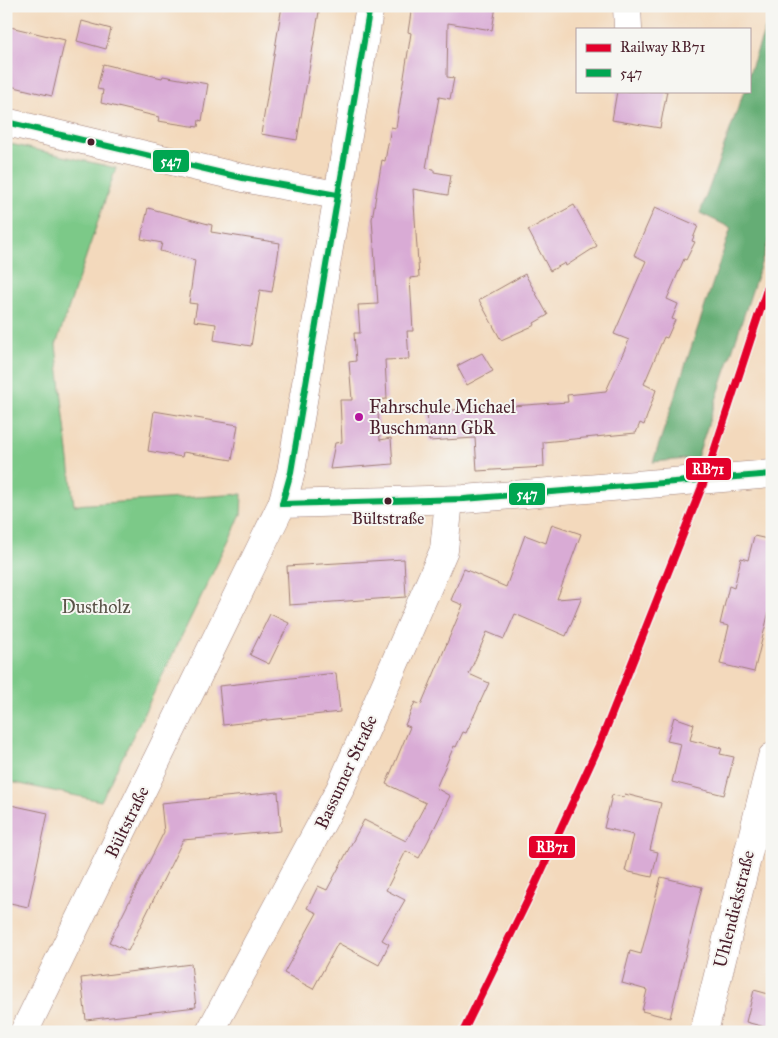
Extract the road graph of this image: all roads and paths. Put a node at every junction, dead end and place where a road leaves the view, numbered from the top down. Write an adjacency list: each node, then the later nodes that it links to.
1 (370, 6): 5 (street, Bültstraße)
2 (627, 6): 3 (street)
3 (628, 28)
4 (6, 122): 5 (street)
5 (337, 195): 8 (street, Bültstraße)
6 (772, 474): 7 (street)
7 (449, 500): 8 (street); 11 (street, Bassumer Straße)
8 (282, 504): 10 (street, Bültstraße)
9 (772, 757): 12 (street, Uhlendiekstraße)
10 (24, 1032)
11 (210, 1032)
12 (704, 1032)

